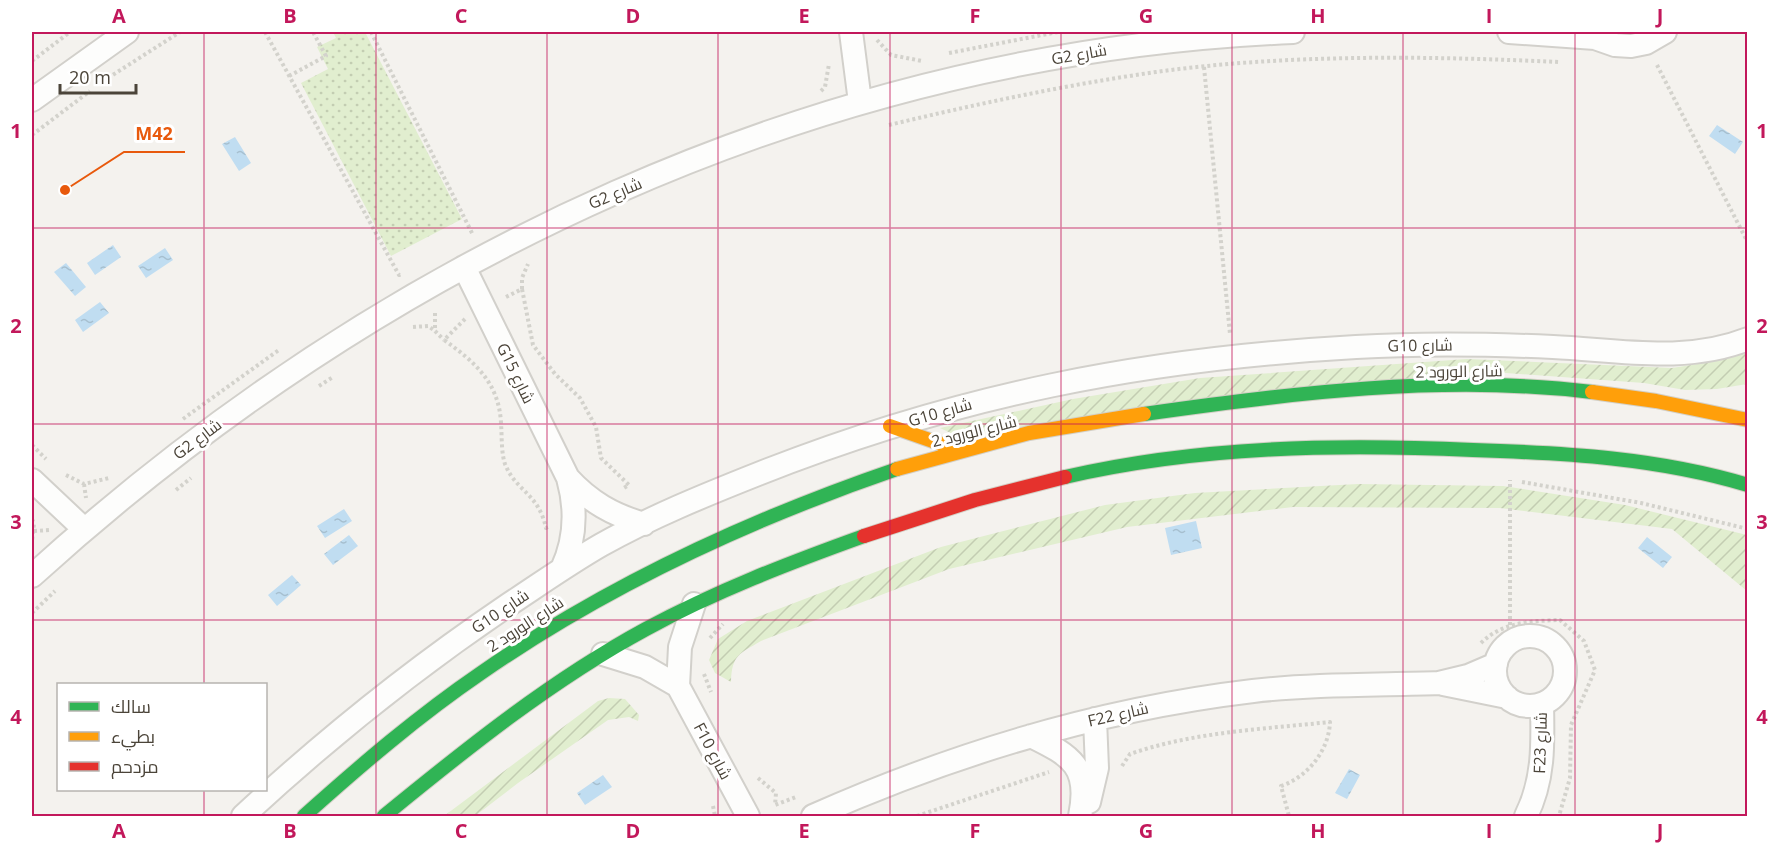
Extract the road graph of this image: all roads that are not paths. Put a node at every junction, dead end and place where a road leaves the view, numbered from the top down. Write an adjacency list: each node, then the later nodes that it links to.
1 (127, 32): 9 (street)
2 (851, 32): 10 (street)
3 (1293, 32): 7 (street, G2 شارع)
4 (1509, 32): 8 (street)
5 (1626, 32): 8 (street)
6 (1665, 32): 8 (street)
7 (1174, 35): 10 (street, G2 شارع)
8 (1595, 38)
9 (32, 100)
10 (860, 102): 11 (street, G2 شارع)
11 (464, 267): 20 (street, G15 شارع); 24 (street, G2 شارع)
12 (1748, 339): 16 (street, G10 شارع)
13 (1736, 400): 14 (street)
14 (1702, 410): 15 (street, شارع الورود 2); 17 (street, شارع الورود 2)
15 (1748, 420)
16 (890, 426): 17 (street); 23 (street, G10 شارع)
17 (958, 450): 37 (street, شارع الورود 2)
18 (1748, 472): 19 (street)
19 (1725, 477): 22 (street); 27 (street)
20 (568, 478): 23 (street, G15 شارع); 25 (street, G15 شارع)
21 (32, 480): 24 (street)
22 (1748, 486)
23 (644, 524): 25 (street, G10 شارع)
24 (84, 529): 26 (street, G2 شارع)
25 (562, 569): 36 (street, G10 شارع)
26 (32, 576)
27 (694, 604): 28 (street); 31 (street)
28 (603, 654): 31 (street); 38 (street)
29 (1496, 664): 30 (street, F22 شارع); 32 (street); 33 (street)
30 (1439, 683): 32 (street, F22 شارع); 34 (street, F22 شارع)
31 (678, 686): 39 (street, F10 شارع)
32 (1507, 697): 33 (street, F22 شارع)
33 (1542, 704): 42 (street, F23 شارع)
34 (1095, 719): 35 (street, F22 شارع); 41 (street)
35 (1030, 736): 40 (street, F22 شارع); 41 (street)
36 (243, 816)
37 (304, 816)
38 (384, 816)
39 (748, 816)
40 (813, 816)
41 (1081, 816)
42 (1526, 816)

